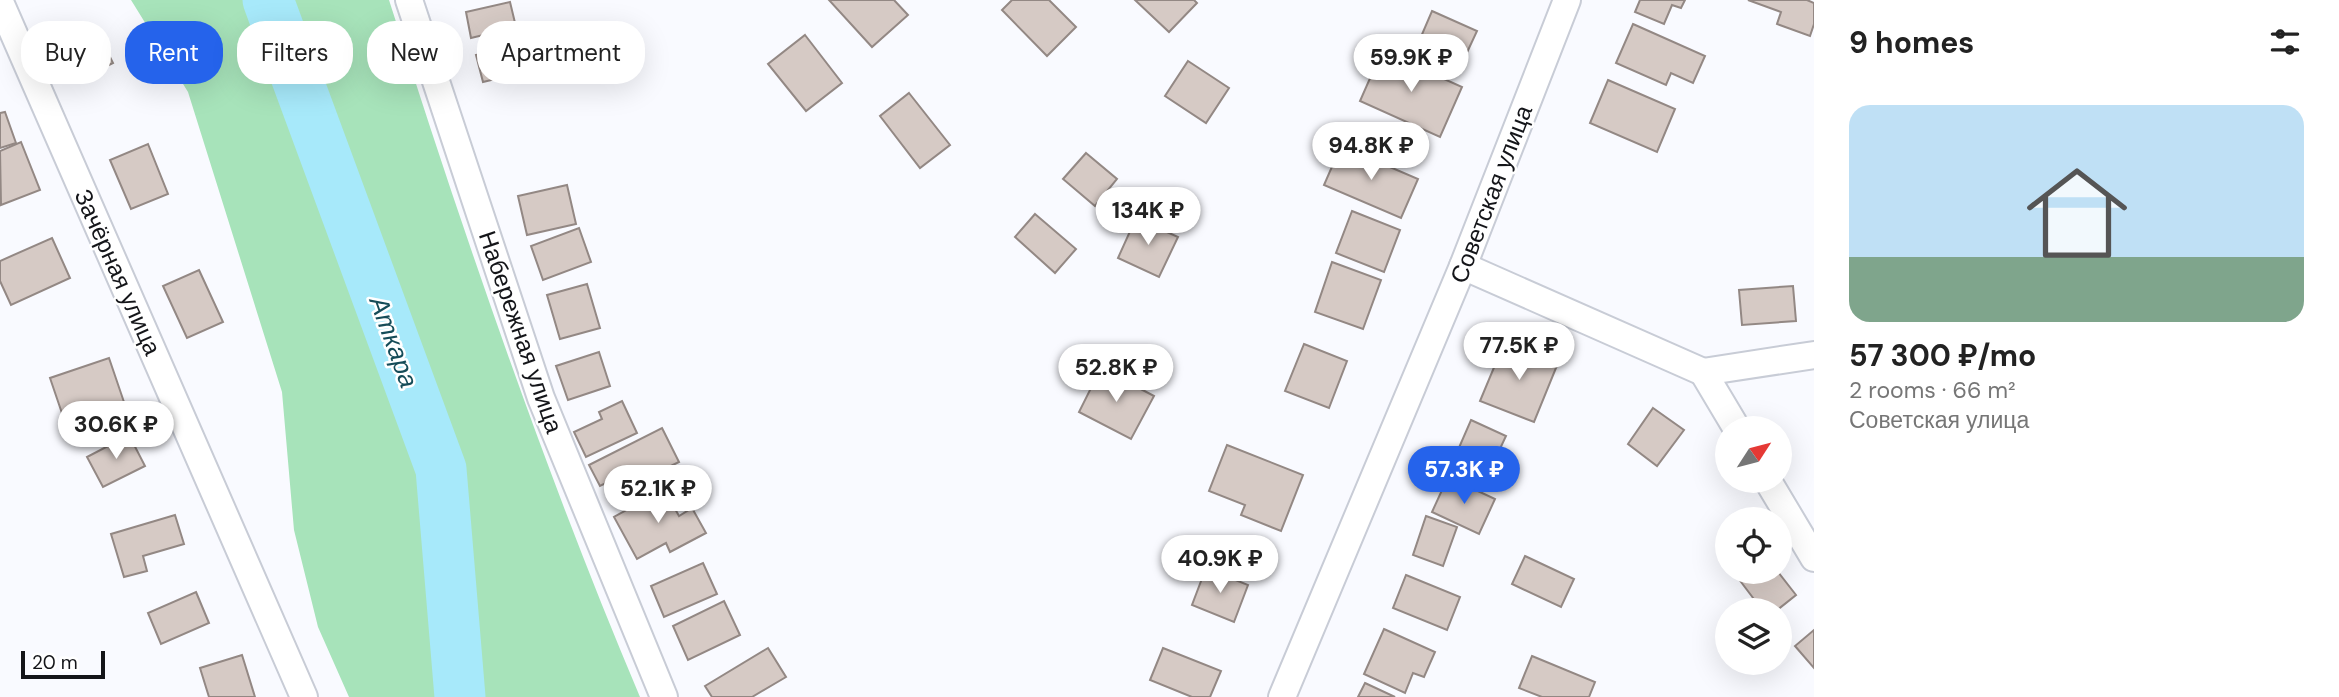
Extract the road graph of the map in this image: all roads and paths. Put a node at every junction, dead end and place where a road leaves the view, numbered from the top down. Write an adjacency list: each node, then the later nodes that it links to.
1 (409, 0): 11 (street, Набережная улица)
2 (1567, 0): 4 (street, Советская улица)
3 (0, 2): 10 (street, Зачёрная улица)
4 (1463, 266): 6 (street); 12 (street, Советская улица)
5 (1814, 355): 6 (street)
6 (1703, 372): 7 (street)
7 (1729, 416)
8 (1776, 494): 9 (street)
9 (1814, 558)
10 (304, 697)
11 (664, 697)
12 (1283, 697)

